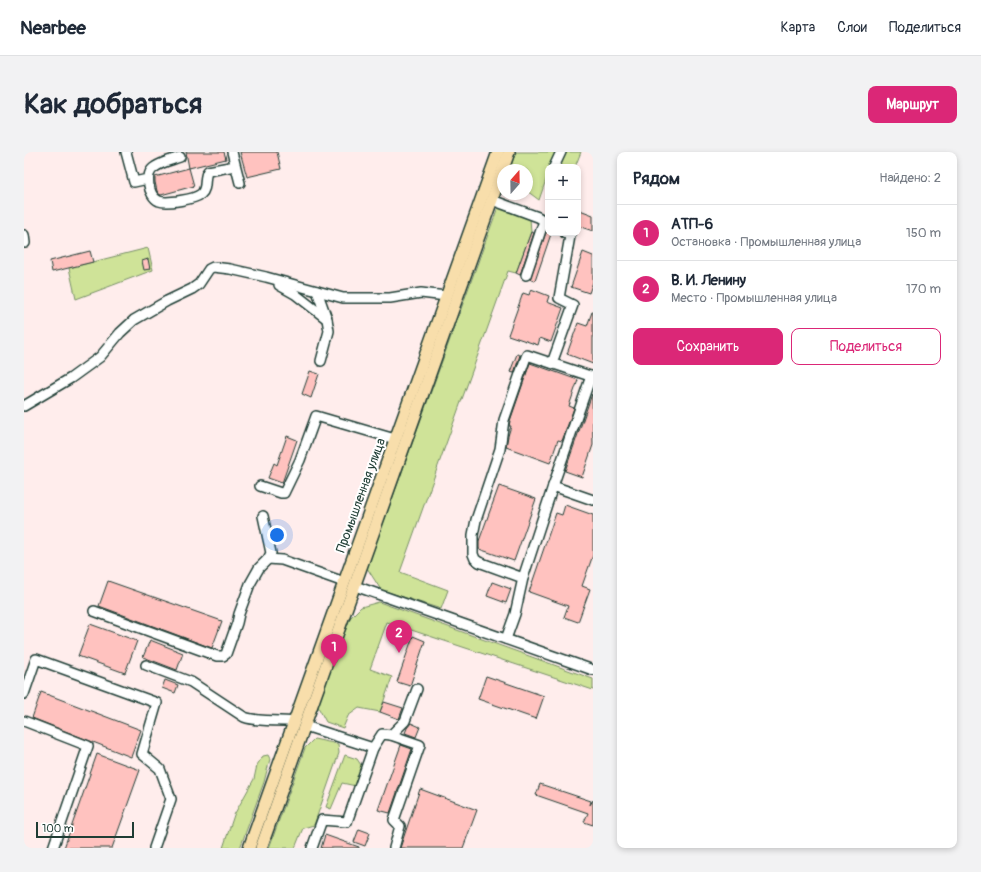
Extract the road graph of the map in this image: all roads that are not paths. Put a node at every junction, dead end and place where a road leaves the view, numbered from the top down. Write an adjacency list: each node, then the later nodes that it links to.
1 (126, 152): 9 (street)
2 (232, 152): 8 (street)
3 (498, 152): 11 (main road, Промышленная улица)
4 (509, 152): 11 (main road, Промышленная улица)
5 (560, 152): 7 (street)
6 (180, 157): 9 (street)
7 (555, 164)
8 (235, 166): 9 (street); 10 (street)
9 (148, 179)
10 (240, 183)
11 (487, 198): 12 (street); 18 (main road, Промышленная улица); 24 (main road, Промышленная улица)
12 (545, 222)
13 (545, 225): 15 (street)
14 (570, 236): 21 (street)
15 (526, 275)
16 (266, 277): 17 (street); 19 (street); 23 (street)
17 (316, 291): 18 (street); 19 (street)
18 (446, 296): 24 (main road, Промышленная улица)
19 (326, 319): 20 (street)
20 (321, 361)
21 (552, 363): 22 (street); 30 (street)
22 (592, 377): 26 (street)
23 (24, 406)
24 (400, 440): 25 (street); 31 (main road, Промышленная улица)
25 (260, 486)
26 (552, 486): 27 (street); 30 (street)
27 (593, 500)
28 (263, 516): 29 (street)
29 (268, 559): 31 (street); 34 (street)
30 (523, 578): 35 (street)
31 (349, 584): 32 (street); 33 (main road, Промышленная улица); 41 (main road, Промышленная улица)
32 (371, 592): 33 (street); 35 (street)
33 (347, 606): 41 (main road, Промышленная улица)
34 (94, 611)
35 (506, 639): 37 (street)
36 (146, 665): 41 (street)
37 (593, 670)
38 (417, 689): 42 (street)
39 (24, 694): 45 (street)
40 (24, 721): 44 (street)
41 (300, 724): 43 (street); 46 (main road, Промышленная улица); 47 (main road, Промышленная улица)
42 (391, 735): 43 (street); 49 (street)
43 (374, 748): 48 (street)
44 (53, 848)
45 (154, 848)
46 (249, 848)
47 (261, 848)
48 (312, 848)
49 (394, 848)

